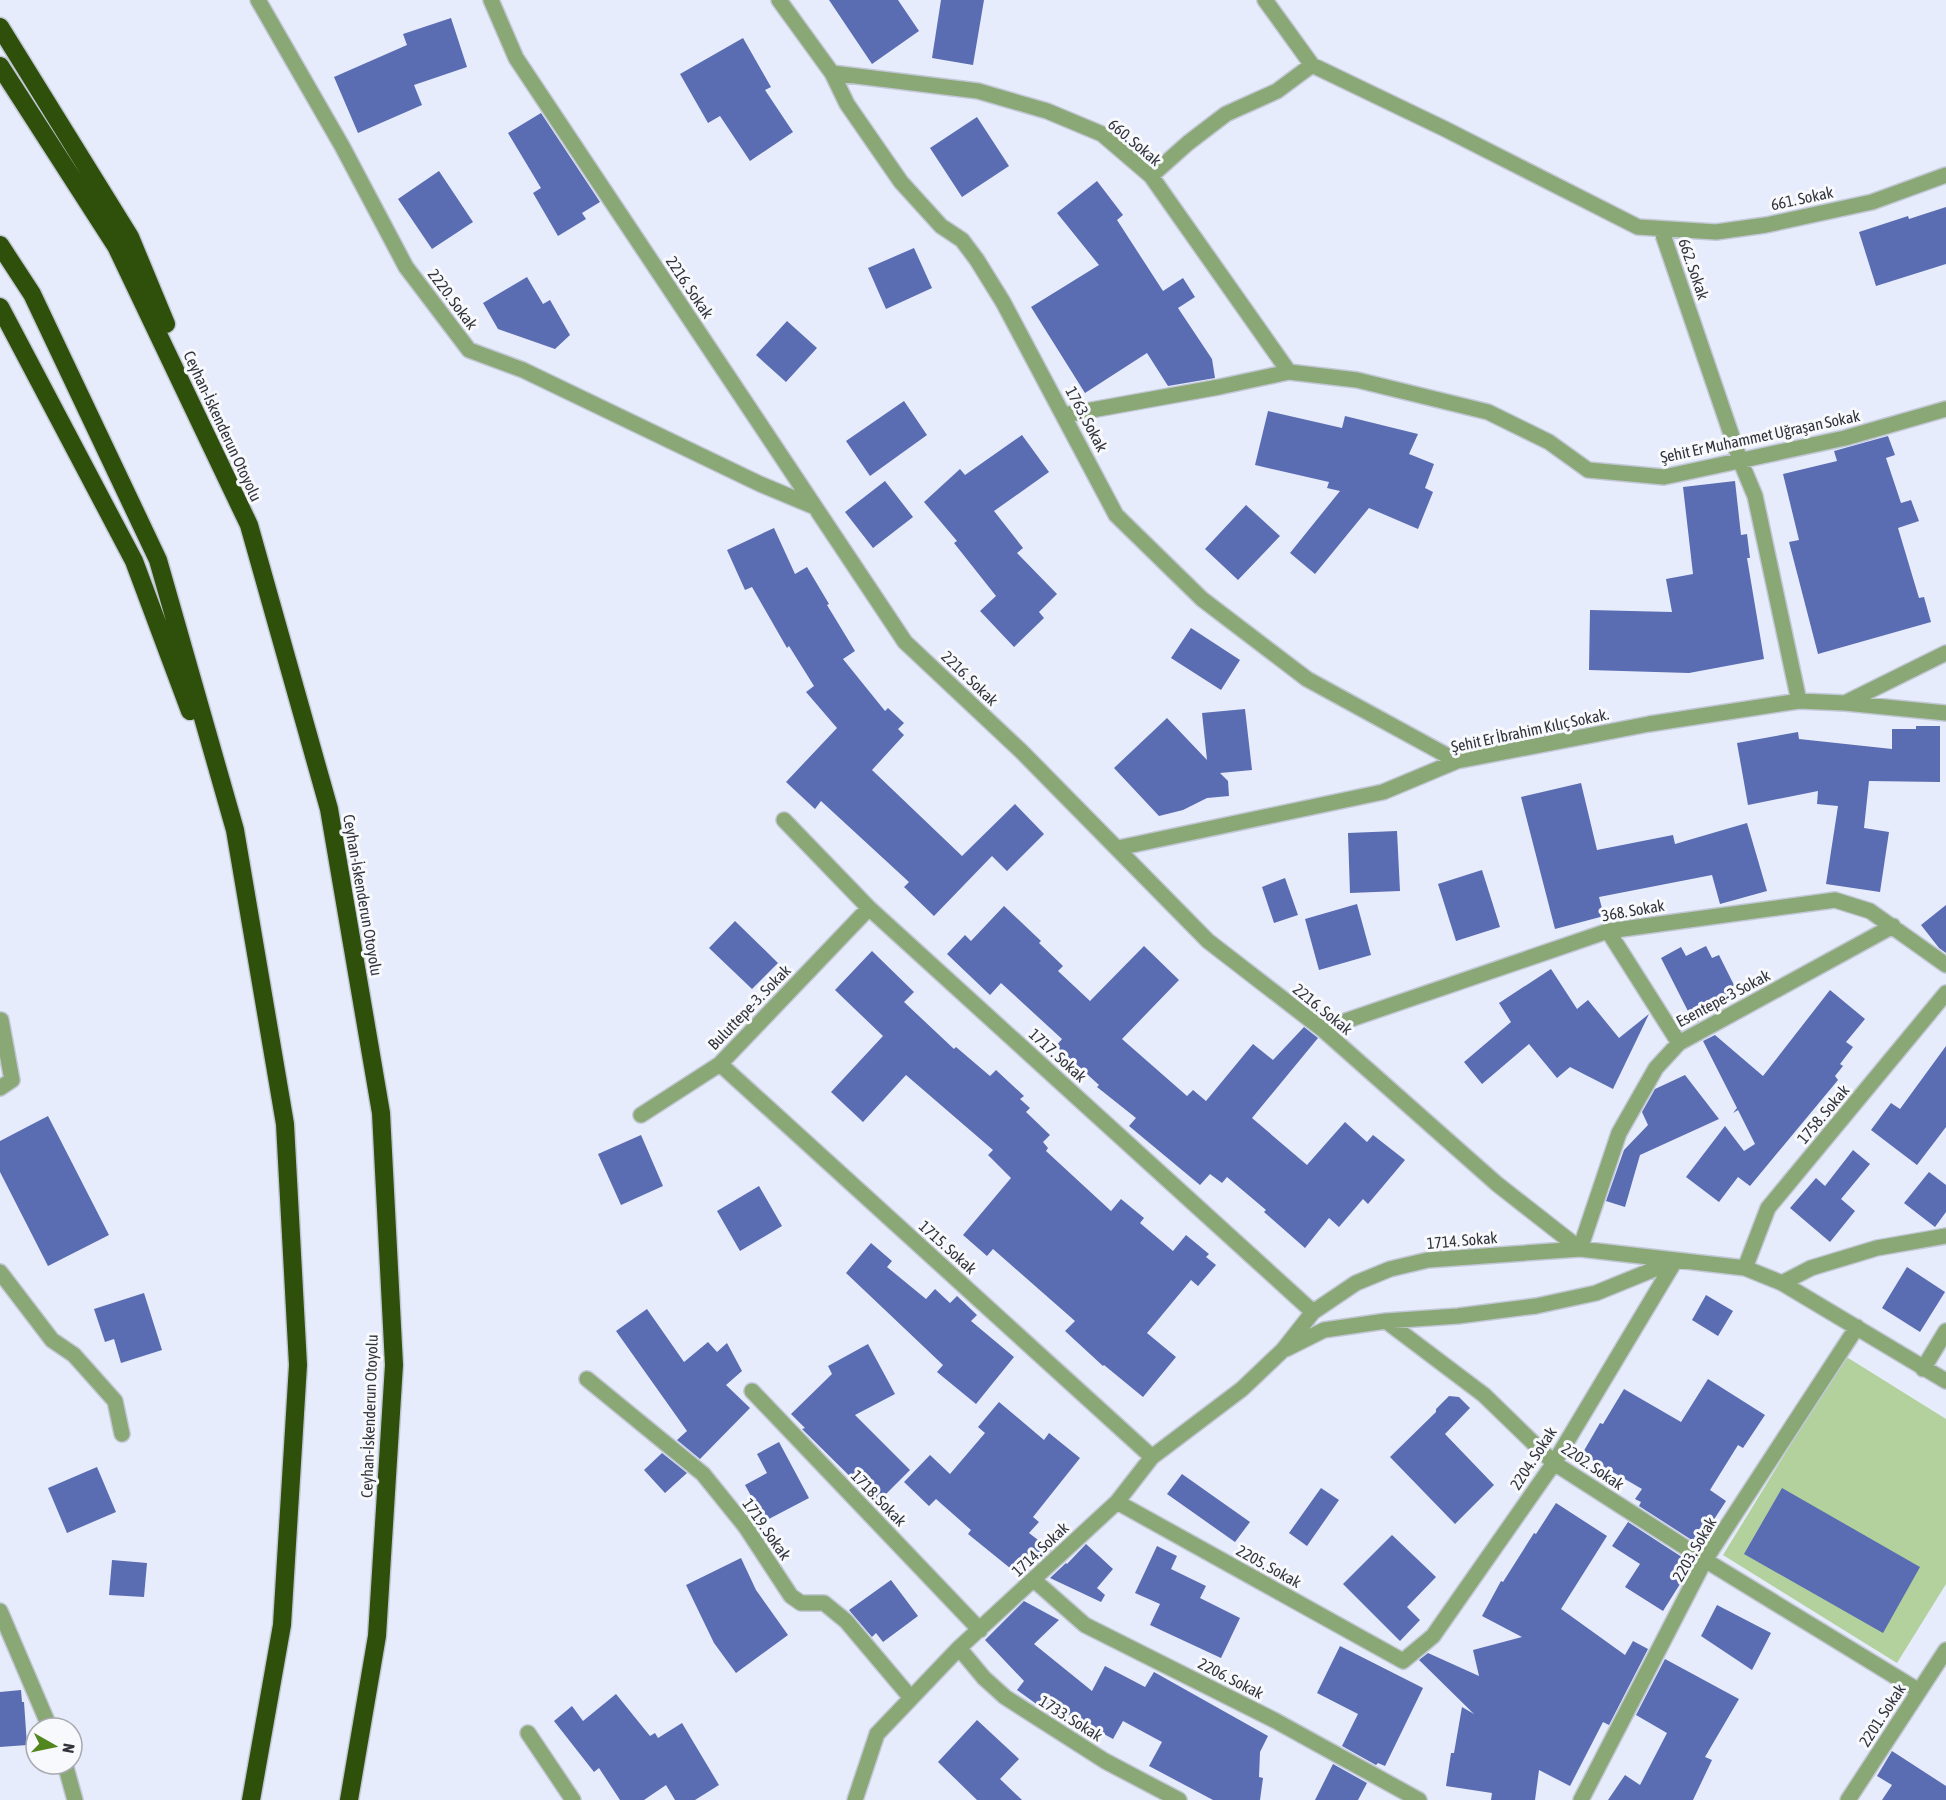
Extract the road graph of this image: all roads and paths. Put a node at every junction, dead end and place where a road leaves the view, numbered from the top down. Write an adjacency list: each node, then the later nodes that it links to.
1 (258, 0): 18 (street, 2220. Sokak)
2 (491, 0): 18 (street, 2216. Sokak)
3 (779, 0): 8 (street, 1763. Sokak)
4 (1265, 0): 6 (street, 662. Sokak)
5 (0, 27): 19 (highway)
6 (1312, 64): 10 (street); 11 (street, 662. Sokak)
7 (0, 66): 19 (highway, Ceyhan-İskenderun Otoyolu)
8 (832, 73): 10 (street, 660. Sokak); 16 (street, 1763. Sokak)
9 (1946, 175): 11 (street, 661. Sokak)
10 (1150, 176): 14 (street, 660. Sokak)
11 (1661, 229): 17 (street, 662. Sokak)
12 (0, 245): 26 (highway)
13 (0, 307): 26 (highway)
14 (1288, 372): 16 (street, Şehit Er Muhammet Uğraşan Sokak); 17 (street, Şehit Er Muhammet Uğraşan Sokak)
15 (1946, 409): 17 (street, Şehit Er Muhammet Uğraşan Sokak)
16 (1064, 415): 24 (street, 1763. Sokak)
17 (1740, 460): 21 (street, 662. Sokak)
18 (815, 507): 27 (street, 2216. Sokak)
19 (249, 525): 72 (highway, Ceyhan-İskenderun Otoyolu)
20 (1946, 653): 22 (street)
21 (1799, 700): 22 (street, Şehit Er İbrahim Kılıç Sokak.); 24 (street, Şehit Er İbrahim Kılıç Sokak.)
22 (1845, 703): 23 (street, Şehit Er İbrahim Kılıç Sokak.)
23 (1946, 713)
24 (1457, 761): 27 (street, Şehit Er İbrahim Kılıç Sokak.)
25 (784, 820): 28 (street, 1717. Sokak)
26 (235, 830): 71 (highway)
27 (1118, 848): 34 (street, 2216. Sokak)
28 (869, 908): 36 (street, Buluttepe-3. Sokak); 45 (street, 1717. Sokak)
29 (1893, 926): 30 (street, 368. Sokak); 31 (street, 368. Sokak); 35 (street, Esentepe-3 Sokak)
30 (1608, 931): 34 (street, 368. Sokak); 35 (street)
31 (1946, 965)
32 (1946, 993): 42 (street, 1758. Sokak)
33 (1, 1020): 37 (street)
34 (1322, 1029): 40 (street, 2216. Sokak)
35 (1678, 1043): 40 (street, Esentepe-3 Sokak)
36 (720, 1064): 38 (street, Buluttepe-3. Sokak); 55 (street, 1715. Sokak)
37 (0, 1088)
38 (641, 1115)
39 (1946, 1236): 44 (street)
40 (1580, 1249): 41 (street, 1714. Sokak); 45 (street, 1714. Sokak)
41 (1675, 1261): 42 (street, 1714. Sokak); 46 (street, 1714. Sokak); 56 (street, 2204. Sokak)
42 (1744, 1268): 44 (street, 1714. Sokak)
43 (0, 1272): 54 (street)
44 (1782, 1283): 47 (street, 1714. Sokak)
45 (1313, 1312): 49 (street, 1714. Sokak)
46 (1386, 1321): 49 (street, 1714. Sokak); 56 (street, 2202. Sokak)
47 (1857, 1327): 50 (street, 1714. Sokak); 58 (street, 2203. Sokak)
48 (1946, 1331): 50 (street)
49 (1283, 1350): 55 (street, 1714. Sokak)
50 (1923, 1369): 52 (street, 1714. Sokak)
51 (586, 1379): 66 (street, 1719. Sokak)
52 (1946, 1381)
53 (752, 1391): 61 (street, 1718. Sokak)
54 (122, 1434)
55 (1152, 1457): 57 (street, 1714. Sokak)
56 (1554, 1463): 58 (street, 2202. Sokak); 64 (street, 2204. Sokak)
57 (1117, 1502): 59 (street, 1714. Sokak); 64 (street, 2205. Sokak)
58 (1705, 1560): 65 (street, 2202. Sokak); 77 (street, 2203. Sokak)
59 (1034, 1580): 61 (street, 1714. Sokak); 76 (street, 2206. Sokak)
60 (0, 1611): 67 (street)
61 (980, 1630): 62 (street, 1714. Sokak)
62 (959, 1648): 66 (street, 1714. Sokak); 75 (street, 1733. Sokak)
63 (1946, 1650): 65 (street, 2201. Sokak)
64 (1403, 1661)
65 (1919, 1691): 78 (street, 2201. Sokak)
66 (911, 1698): 74 (street, 1714. Sokak)
67 (45, 1716)
68 (528, 1733): 73 (street)
69 (68, 1776): 70 (street)
70 (75, 1800)
71 (251, 1800)
72 (349, 1800)
73 (573, 1800)
74 (855, 1800)
75 (1179, 1800)
76 (1419, 1800)
77 (1581, 1800)
78 (1848, 1800)

